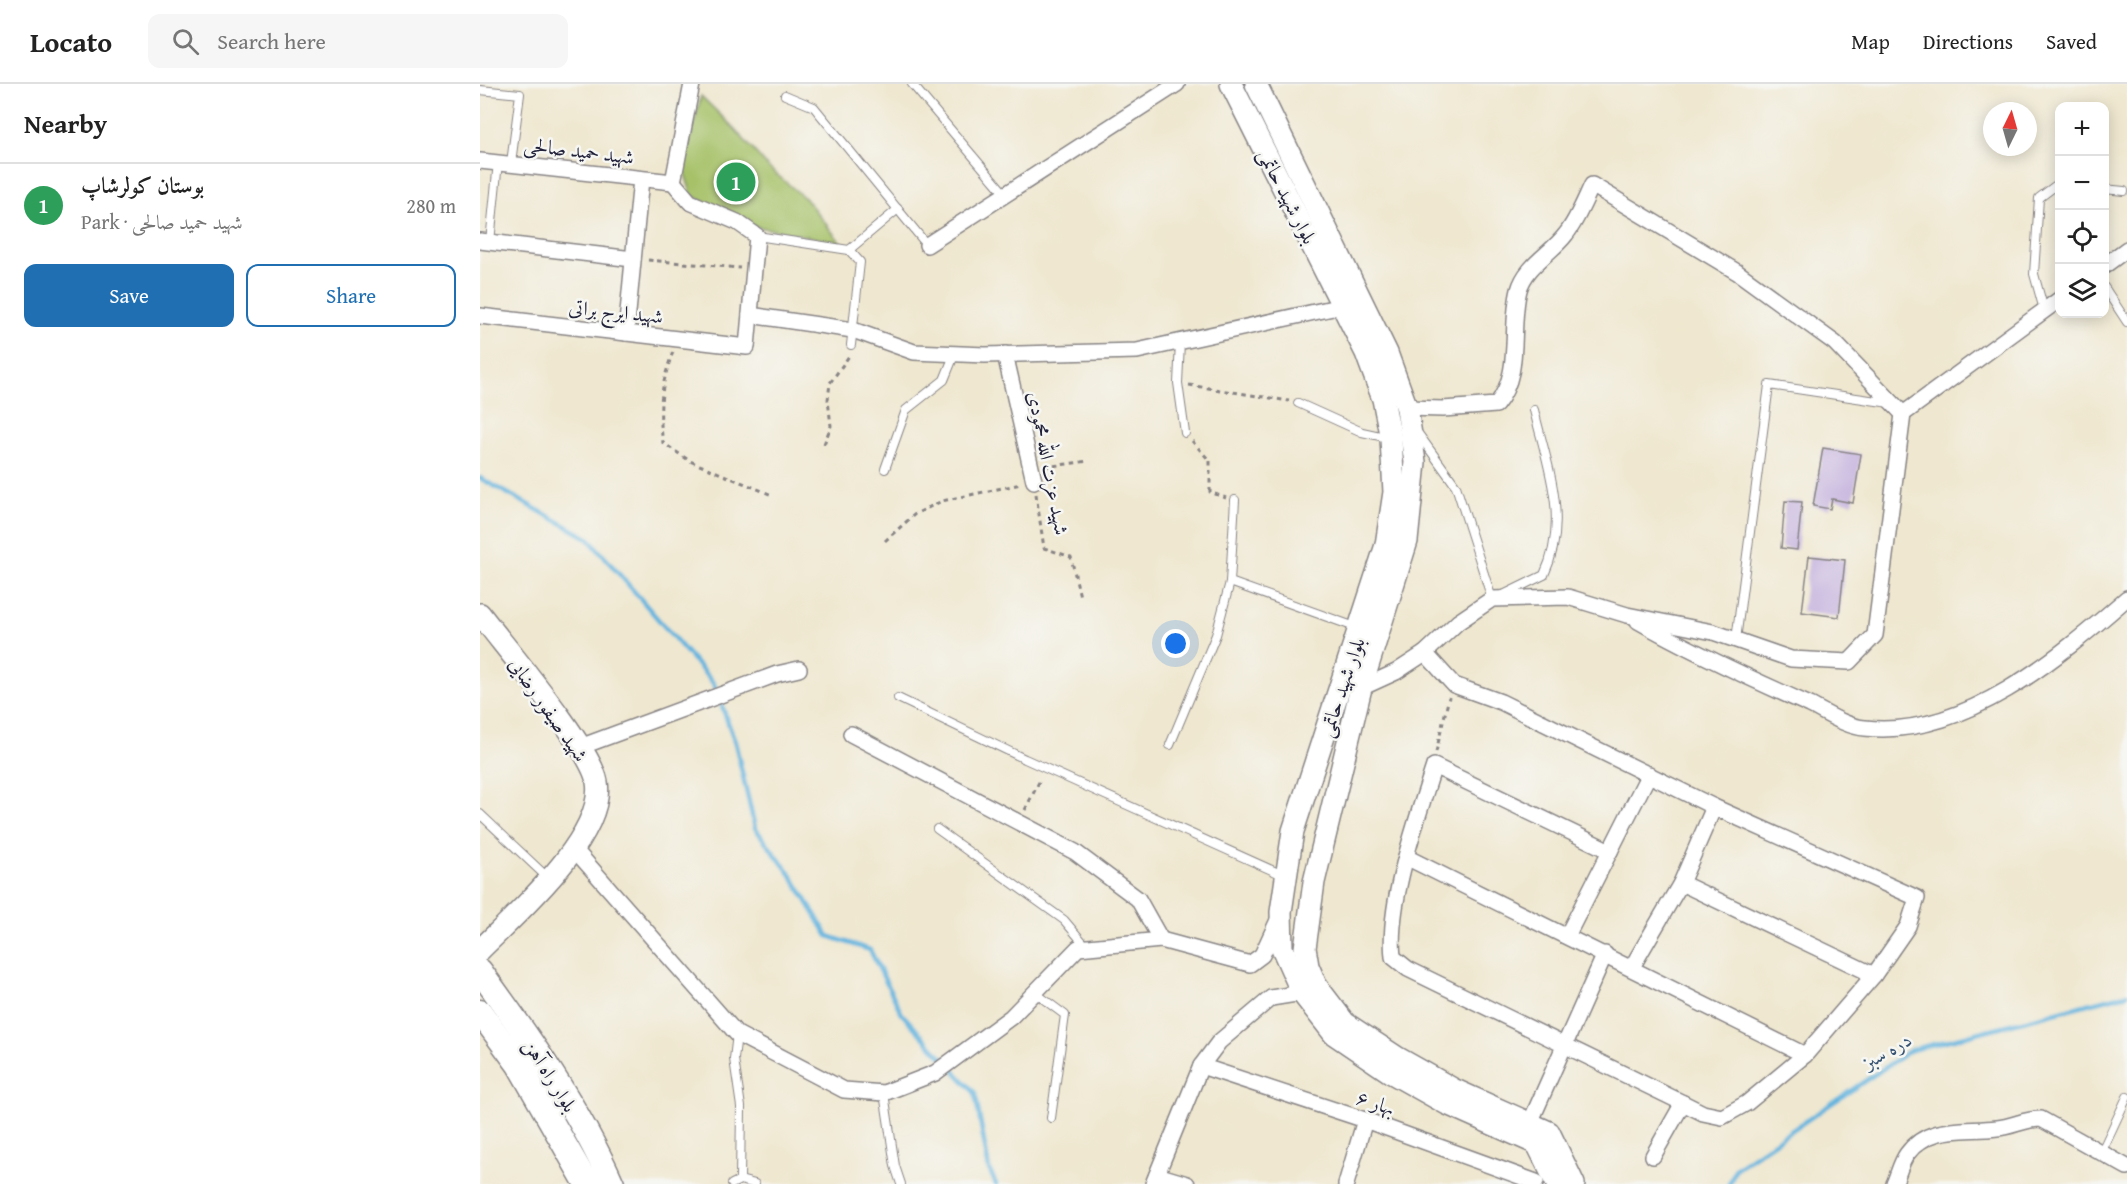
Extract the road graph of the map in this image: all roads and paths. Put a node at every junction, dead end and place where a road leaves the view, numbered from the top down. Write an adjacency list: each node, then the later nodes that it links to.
1 (692, 84): 11 (street)
2 (912, 84): 15 (lane)
3 (1177, 84): 15 (street)
4 (1231, 84): 27 (main road, بلوار شهید حاتمی)
5 (1256, 84): 27 (main road, بلوار شهید حاتمی)
6 (480, 90): 9 (lane)
7 (785, 95): 16 (lane)
8 (480, 161): 9 (street, شهید حمید صالحی)
9 (504, 163): 10 (street, شهید حمید صالحی); 18 (lane)
10 (641, 179): 11 (street, شهید حمید صالحی); 22 (street)
11 (674, 182): 17 (street)
12 (2055, 186): 28 (lane)
13 (2109, 190): 14 (lane)
14 (2124, 191)
15 (1005, 194): 19 (street)
16 (898, 209): 19 (lane); 21 (lane)
17 (757, 236): 21 (lane); 24 (street)
18 (485, 241): 22 (street)
19 (927, 245)
20 (2127, 249): 23 (street)
21 (849, 250): 32 (lane)
22 (633, 259): 24 (path); 33 (street)
23 (2107, 264)
24 (754, 270): 29 (street)
25 (2109, 294): 31 (lane)
26 (2055, 302): 28 (street)
27 (1353, 303): 35 (street); 43 (main road, بلوار شهید حاتمی); 45 (main road, بلوار شهید حاتمی)
28 (2044, 310): 41 (street)
29 (750, 315): 32 (street); 34 (street, شهید ایرج براتی)
30 (480, 316): 33 (street, شهید ایرج براتی)
31 (2127, 322)
32 (853, 330): 36 (lane); 37 (street)
33 (626, 333): 34 (street, شهید ایرج براتی)
34 (677, 339): 50 (path)
35 (1180, 342): 38 (street); 39 (lane)
36 (850, 345): 46 (path)
37 (955, 354): 38 (street); 48 (lane)
38 (1005, 354): 49 (street, شهید عزت الله محمودی)
39 (1178, 383): 40 (path); 44 (lane)
40 (1298, 403): 45 (lane)
41 (1898, 409): 43 (street); 60 (street); 60 (lane)
42 (1534, 410): 56 (lane)
43 (1409, 416): 56 (lane); 63 (main road, بلوار شهید حاتمی)
44 (1185, 434): 51 (path)
45 (1391, 439): 59 (main road, بلوار شهید حاتمی)
46 (824, 444)
47 (1088, 461): 49 (path)
48 (885, 469)
49 (1033, 475): 52 (path); 54 (path, شهید عزت الله محمودی)
50 (772, 495)
51 (1235, 500): 53 (lane)
52 (885, 541)
53 (1230, 582): 59 (lane); 67 (lane)
54 (1080, 597)
55 (2127, 598): 58 (street)
56 (1492, 599): 58 (street); 61 (street)
57 (480, 614): 68 (main road, شهید صیفور رضایی)
58 (1627, 615): 60 (street)
59 (1361, 629): 63 (main road, بلوار شهید حاتمی)
60 (1736, 640)
61 (1425, 653): 63 (street); 64 (street)
62 (799, 669): 68 (street)
63 (1352, 684): 79 (main road, بلوار شهید حاتمی); 103 (main road, بلوار شهید حاتمی)
64 (1454, 685): 69 (path); 71 (street)
65 (898, 698): 70 (lane)
66 (851, 734): 74 (street)
67 (1170, 745)
68 (580, 747): 76 (main road, شهید صیفور رضایی)
69 (1434, 766): 77 (street); 78 (street)
70 (1046, 768): 74 (path); 79 (lane)
71 (1649, 774): 72 (street); 77 (street)
72 (1714, 807): 81 (street); 90 (street)
73 (480, 814): 80 (lane)
74 (1019, 821): 84 (street)
75 (937, 829): 85 (lane)
76 (575, 850): 80 (main road, شهید صیفور رضایی); 94 (street)
77 (1610, 850): 83 (street)
78 (1406, 857): 83 (street); 95 (street)
79 (1286, 876): 82 (main road, بلوار شهید حاتمی)
80 (550, 879): 86 (main road, شهید صیفور رضایی)
81 (1681, 884): 88 (street); 90 (street)
82 (1281, 912): 84 (street); 92 (main road, بلوار شهید حاتمی)
83 (1567, 936): 87 (street)
84 (1161, 940): 85 (street)
85 (1086, 946): 91 (street)
86 (480, 950)
87 (1605, 954): 88 (street); 95 (street)
88 (1632, 967): 96 (street)
89 (480, 971): 111 (main road, بلوار راه آهن)
90 (1874, 975): 96 (street)
91 (1034, 992): 98 (street); 101 (lane)
92 (1302, 993): 97 (street); 108 (main road, بلوار شهید حاتمی)
93 (480, 1012): 110 (main road, بلوار راه آهن)
94 (737, 1034): 98 (street); 109 (lane)
95 (1563, 1045): 100 (street); 103 (street)
96 (1805, 1055): 100 (street)
97 (1201, 1066): 102 (street, بهار ۶); 107 (street)
98 (884, 1093): 113 (lane)
99 (2127, 1097): 104 (lane)
100 (1683, 1103): 105 (street)
101 (1052, 1118)
102 (1365, 1120): 108 (street, بهار ۶); 115 (street)
103 (1530, 1123): 116 (main road, بلوار شهید حاتمی)
104 (2101, 1153): 106 (street); 117 (street)
105 (1653, 1156)
106 (2127, 1167)
107 (1155, 1179): 114 (street)
108 (1545, 1181)
109 (736, 1182): 112 (lane)
110 (587, 1184)
111 (612, 1184)
112 (755, 1184)
113 (901, 1184)
114 (1186, 1184)
115 (1346, 1184)
116 (1574, 1184)
117 (1894, 1184)

